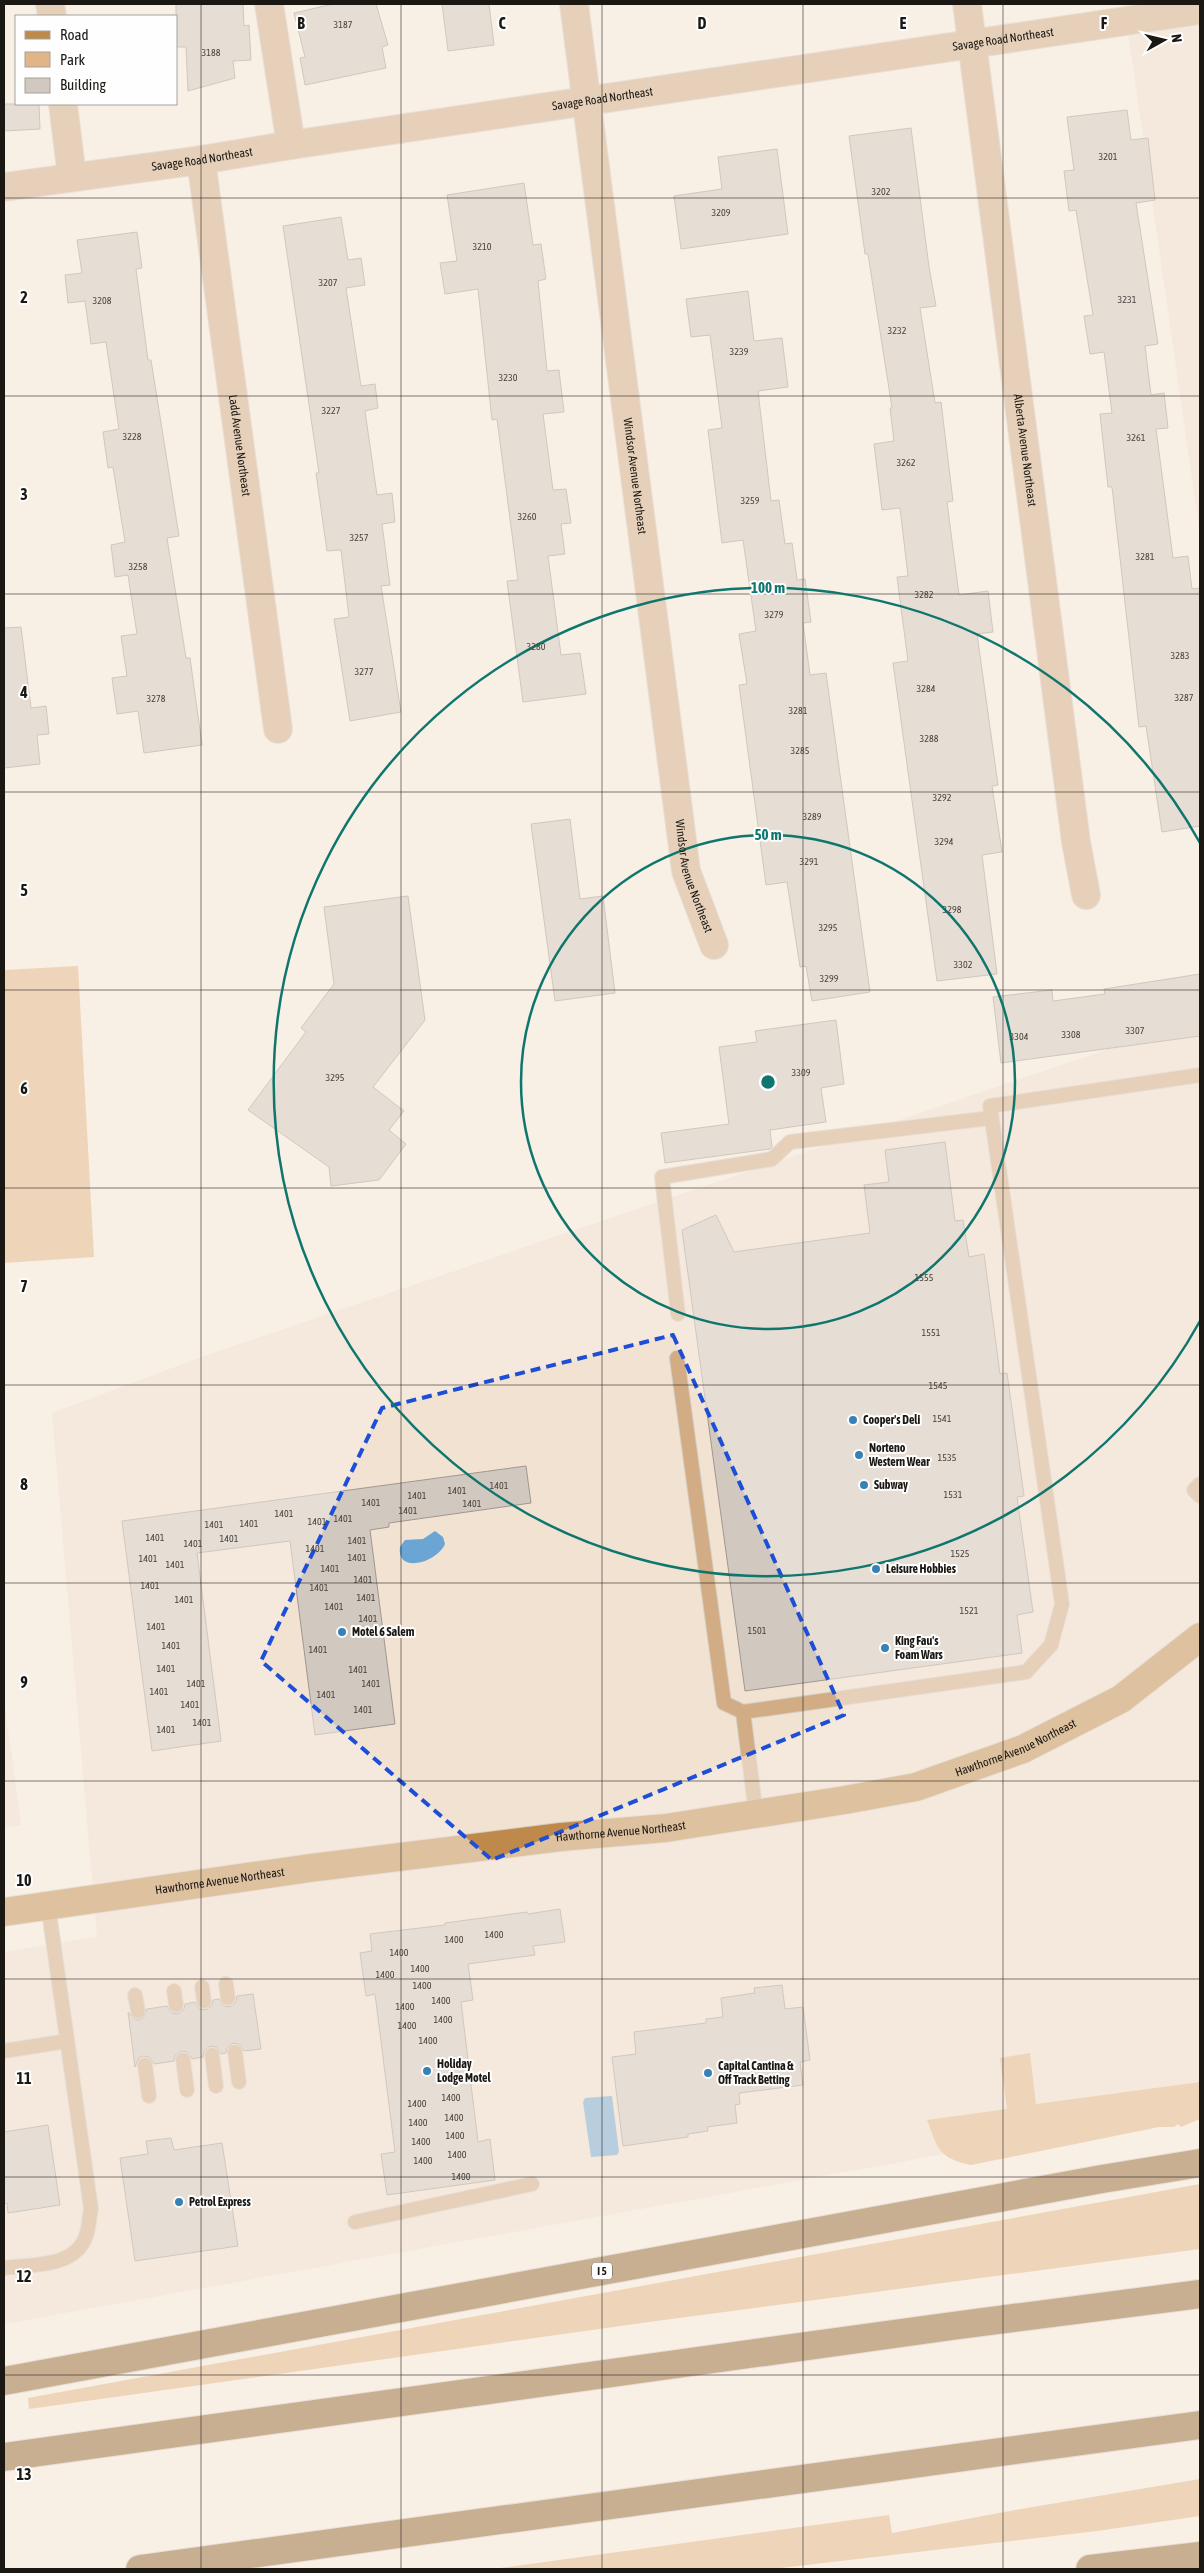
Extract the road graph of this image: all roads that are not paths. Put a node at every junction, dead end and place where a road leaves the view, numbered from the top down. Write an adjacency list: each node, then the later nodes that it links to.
1 (269, 4): 8 (street)
2 (574, 4): 6 (street, Windsor Avenue Northeast)
3 (967, 4): 5 (street, Alberta Avenue Northeast)
4 (1200, 10): 5 (street, Savage Road Northeast)
5 (973, 43): 6 (street, Savage Road Northeast); 13 (street, Alberta Avenue Northeast)
6 (587, 102): 8 (street, Savage Road Northeast); 14 (street, Windsor Avenue Northeast)
7 (63, 105): 10 (street)
8 (291, 145): 9 (street, Savage Road Northeast)
9 (202, 160): 10 (street, Savage Road Northeast); 12 (street, Ladd Avenue Northeast)
10 (72, 177): 11 (street, Savage Road Northeast)
11 (4, 187)
12 (278, 728)
13 (1086, 895)
14 (714, 944)
15 (1200, 1075): 16 (lane)
16 (992, 1118): 17 (lane); 22 (lane)
17 (678, 1314)
18 (677, 1358): 22 (lane)
19 (1200, 1484): 20 (lane)
20 (1200, 1496)
21 (1200, 1637): 23 (main road, Hawthorne Avenue Northeast)
22 (743, 1712): 23 (lane)
23 (756, 1814): 24 (main road, Hawthorne Avenue Northeast)
24 (48, 1905): 25 (main road, Hawthorne Avenue Northeast); 30 (lane)
25 (4, 1912)
26 (174, 1991): 28 (lane)
27 (135, 1995): 29 (lane)
28 (176, 2005)
29 (138, 2011)
30 (67, 2041): 31 (lane); 43 (lane)
31 (4, 2051)
32 (235, 2052): 36 (lane)
33 (212, 2055): 37 (lane)
34 (183, 2060): 38 (lane)
35 (144, 2065): 39 (lane)
36 (240, 2082)
37 (216, 2086)
38 (187, 2090)
39 (149, 2096)
40 (1200, 2163): 45 (highway, I 5)
41 (532, 2184): 42 (lane)
42 (356, 2222)
43 (4, 2268)
44 (1200, 2294): 47 (highway)
45 (4, 2382)
46 (1200, 2425): 49 (highway)
47 (4, 2457)
48 (1200, 2556): 50 (highway)
49 (140, 2569)
50 (1090, 2569)

